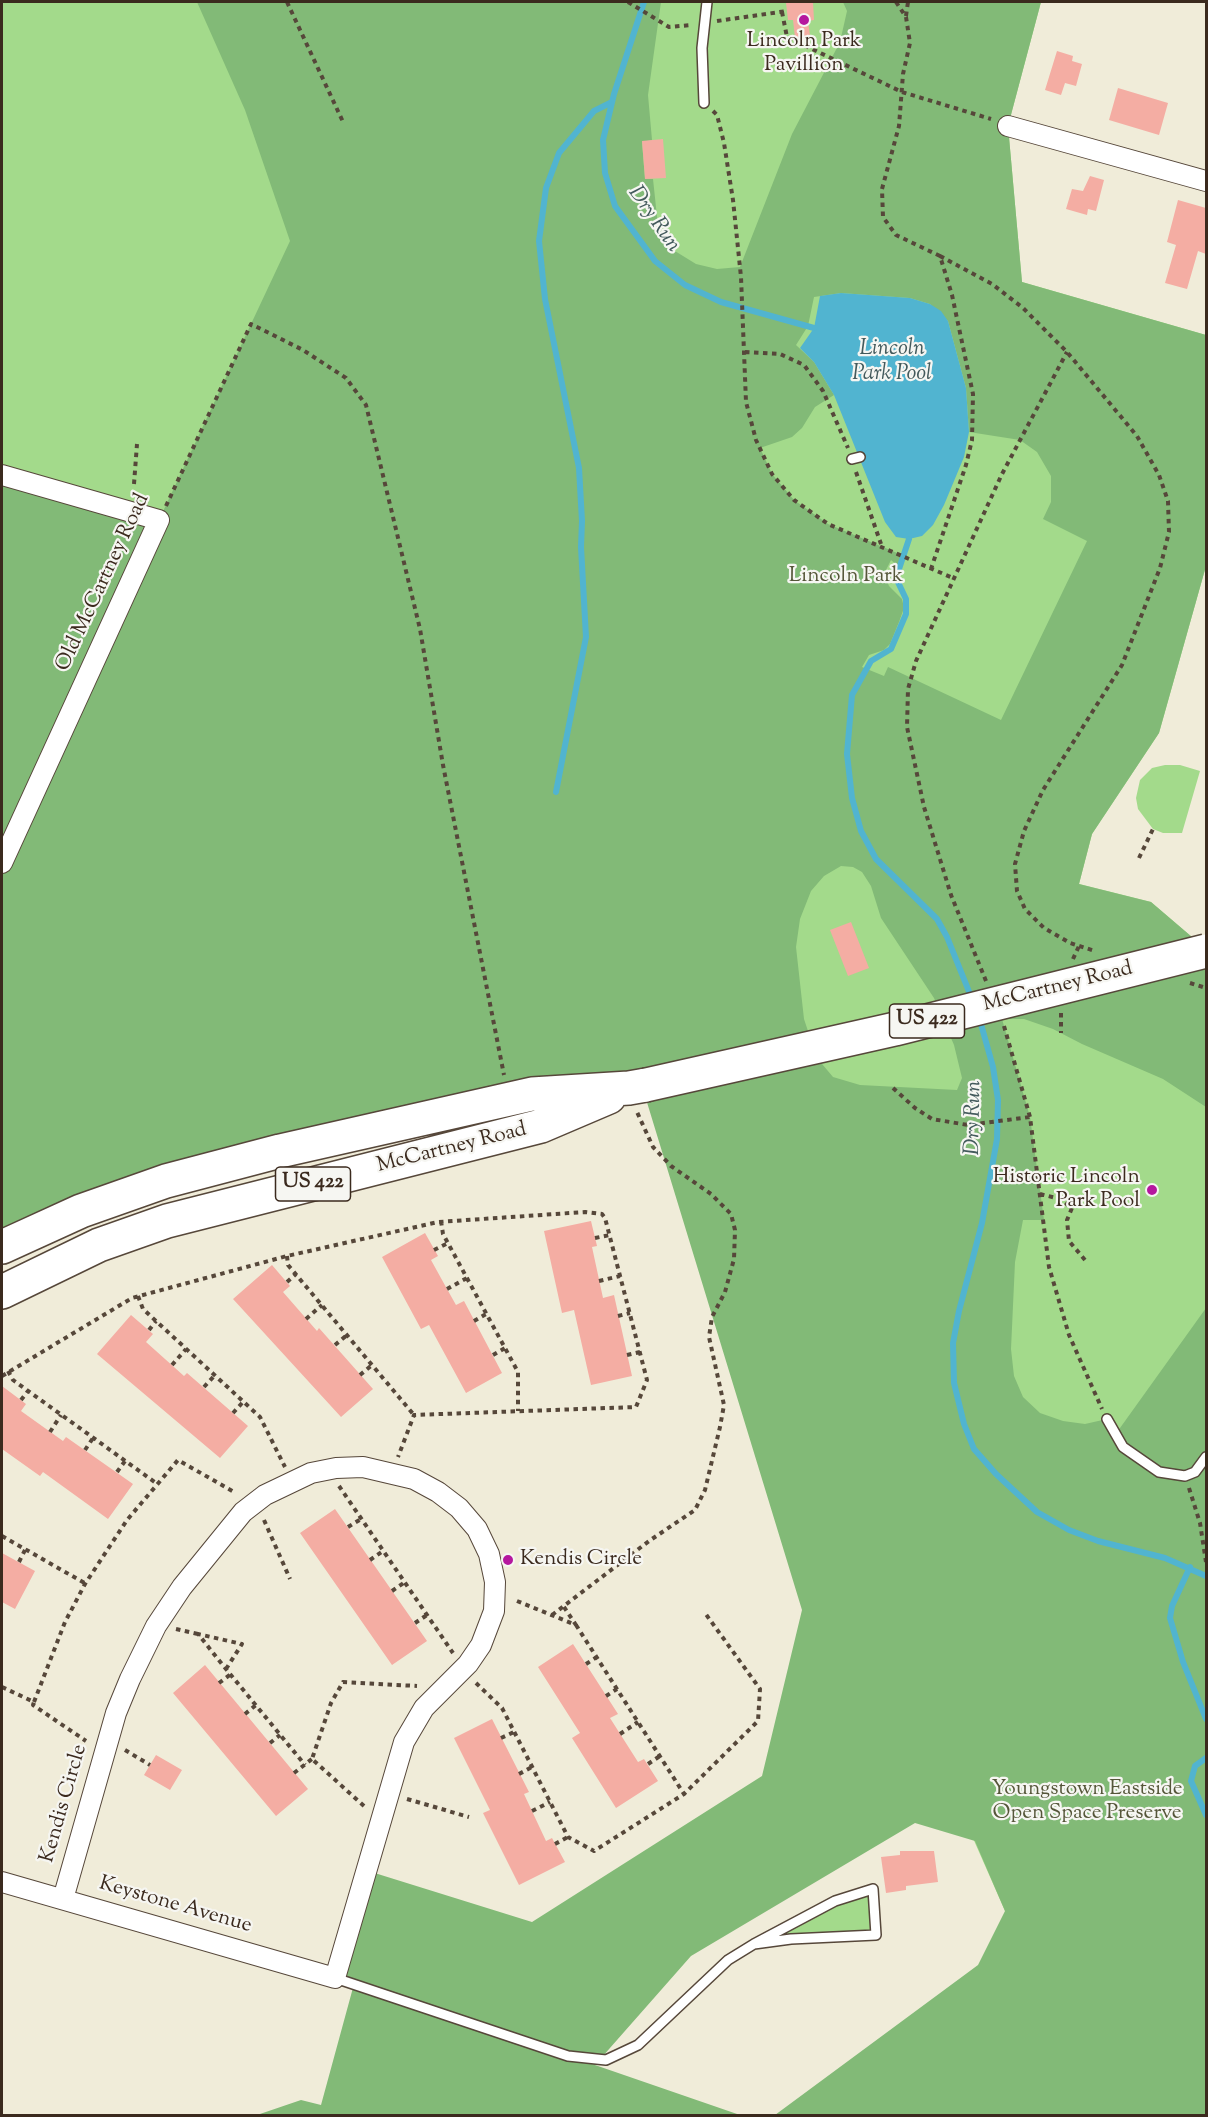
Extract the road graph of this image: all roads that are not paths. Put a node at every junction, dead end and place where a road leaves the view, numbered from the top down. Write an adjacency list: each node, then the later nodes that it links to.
1 (707, 2): 2 (lane)
2 (704, 103)
3 (1008, 126): 4 (street)
4 (1206, 181)
5 (2, 475): 6 (street, Old McCartney Road)
6 (2, 863)
7 (1206, 951): 8 (highway, McCartney Road / US 422, bridge)
8 (638, 1087): 9 (highway, McCartney Road / US 422); 10 (highway, McCartney Road / US 422)
9 (2, 1247)
10 (2, 1292)
11 (1107, 1419): 12 (lane)
12 (1206, 1457)
13 (2, 1882): 14 (street, Keystone Avenue)
14 (63, 1899): 16 (street, Keystone Avenue); 16 (street, Kendis Circle)
15 (753, 1944): 15 (lane); 16 (lane)
16 (335, 1977)

